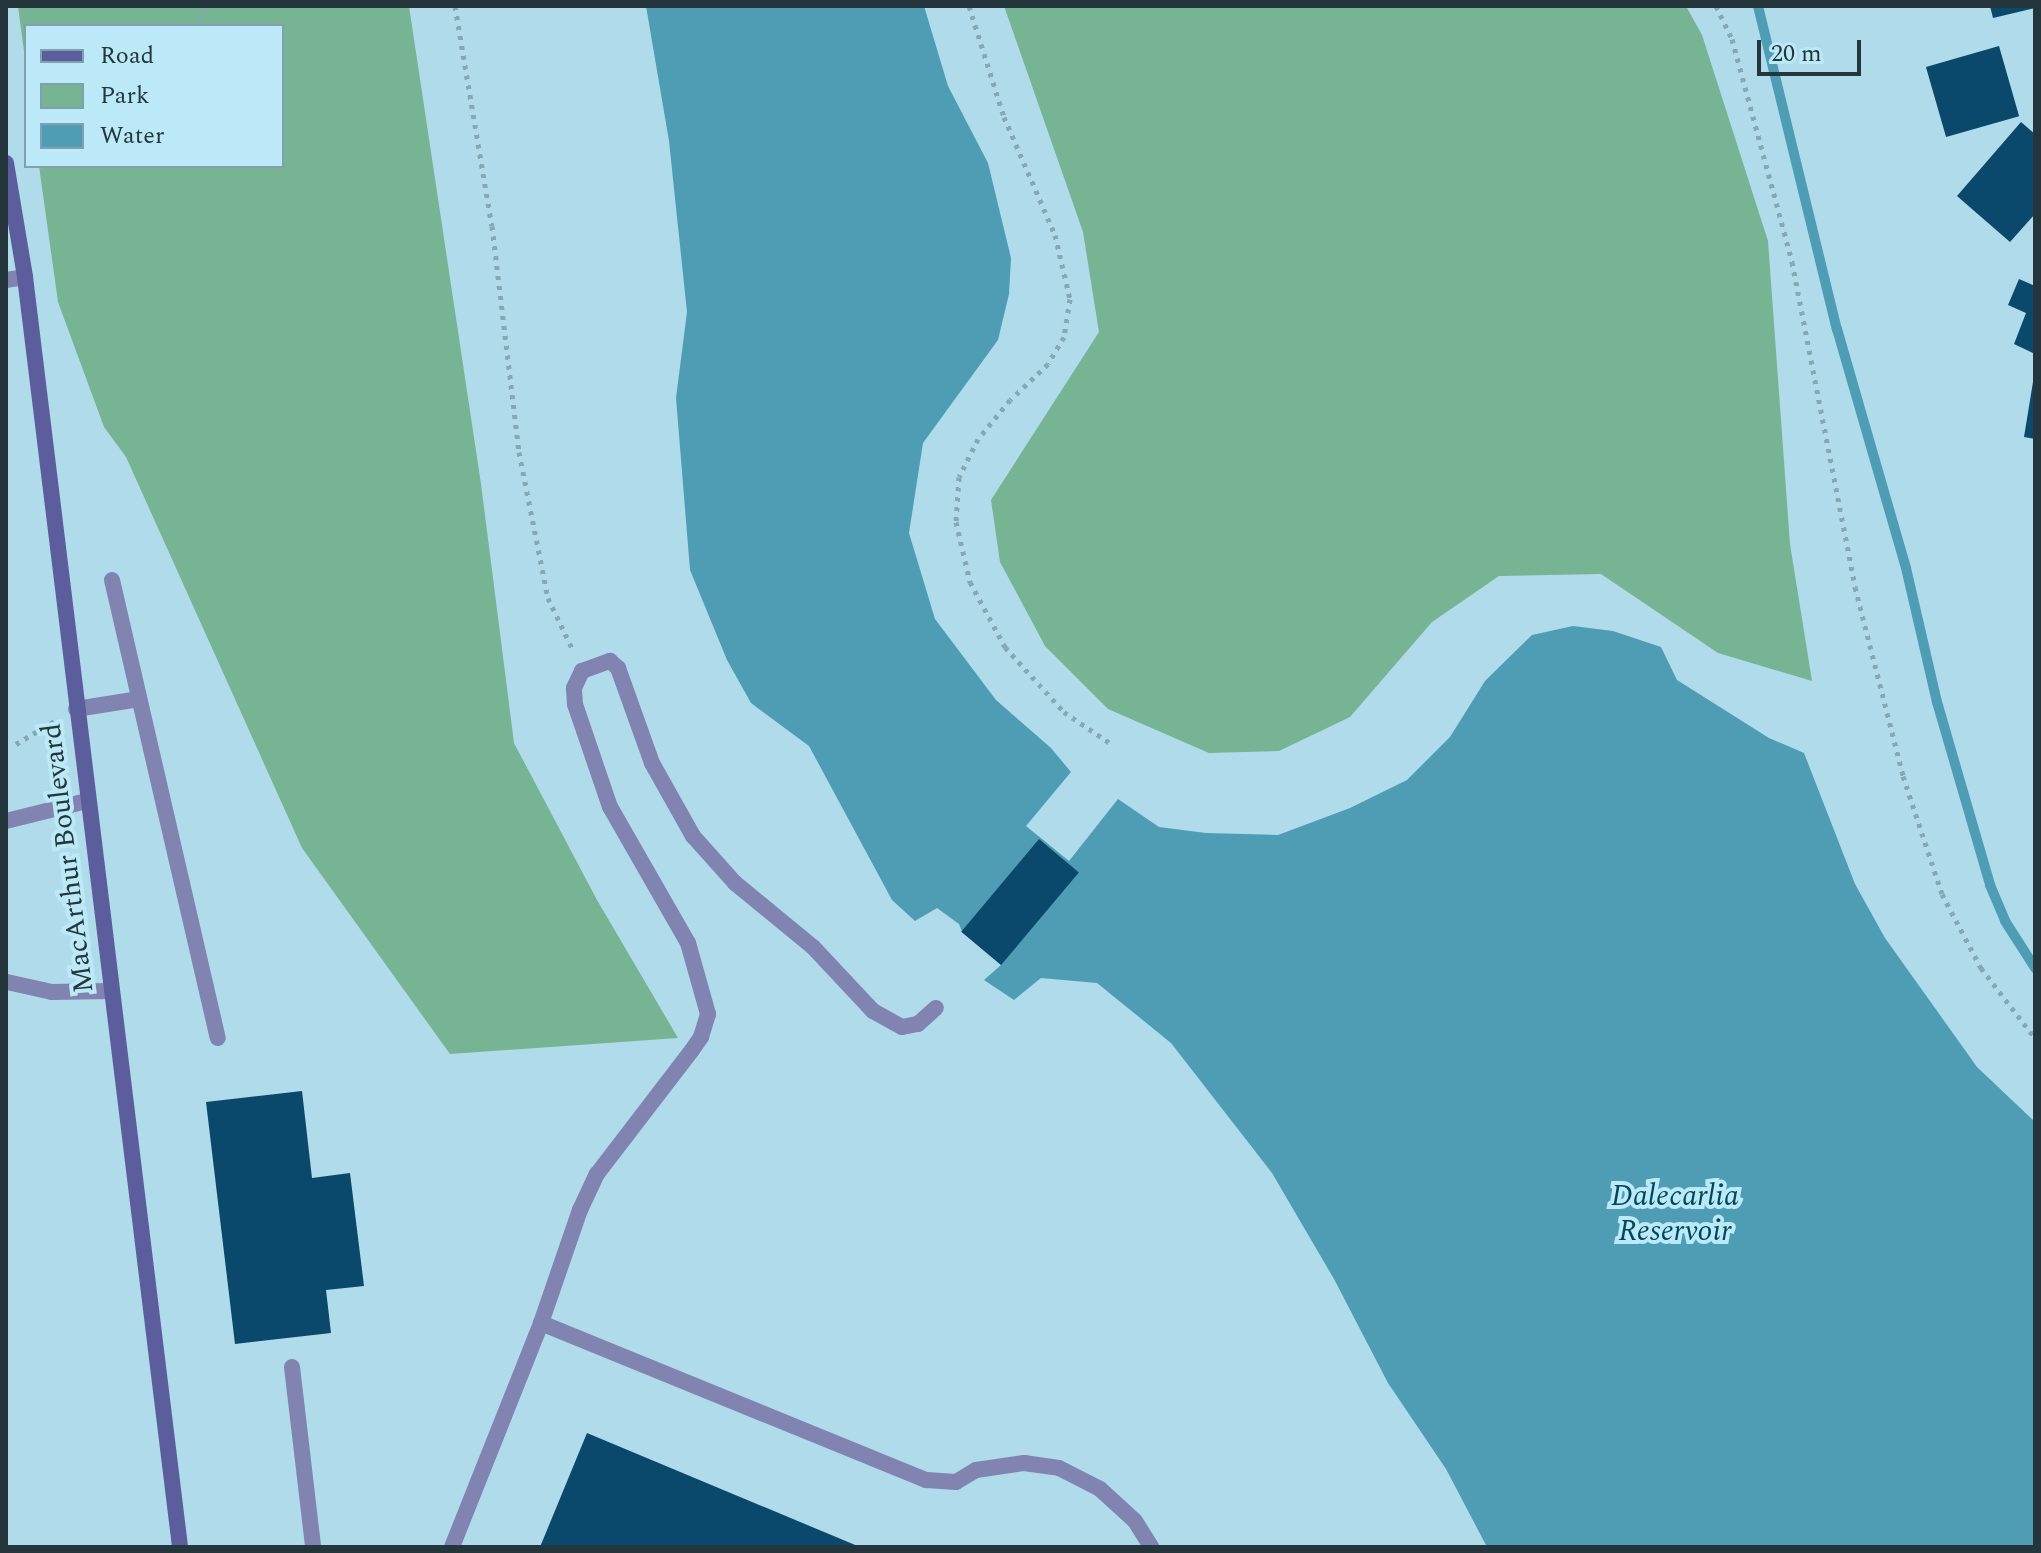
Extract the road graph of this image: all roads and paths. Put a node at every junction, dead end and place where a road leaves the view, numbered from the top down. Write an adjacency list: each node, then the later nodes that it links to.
1 (208, 6): 5 (path)
2 (455, 6): 10 (path)
3 (969, 6): 13 (path)
4 (1716, 6): 21 (path)
5 (196, 24)
6 (6, 163): 7 (main road, MacArthur Boulevard)
7 (25, 277): 8 (lane); 12 (main road, MacArthur Boulevard)
8 (6, 280)
9 (112, 580): 11 (lane)
10 (582, 671): 19 (lane); 22 (lane)
11 (139, 699): 12 (lane); 20 (lane)
12 (76, 709): 14 (path); 15 (main road, MacArthur Boulevard)
13 (1110, 743)
14 (16, 744)
15 (87, 801): 16 (lane); 18 (main road, MacArthur Boulevard)
16 (6, 821)
17 (6, 978): 18 (lane)
18 (110, 991): 24 (main road, MacArthur Boulevard)
19 (936, 1008)
20 (218, 1038)
21 (2035, 1038)
22 (541, 1323): 26 (lane); 27 (lane)
23 (292, 1367): 25 (lane)
24 (180, 1547)
25 (313, 1547)
26 (452, 1547)
27 (1151, 1547)

